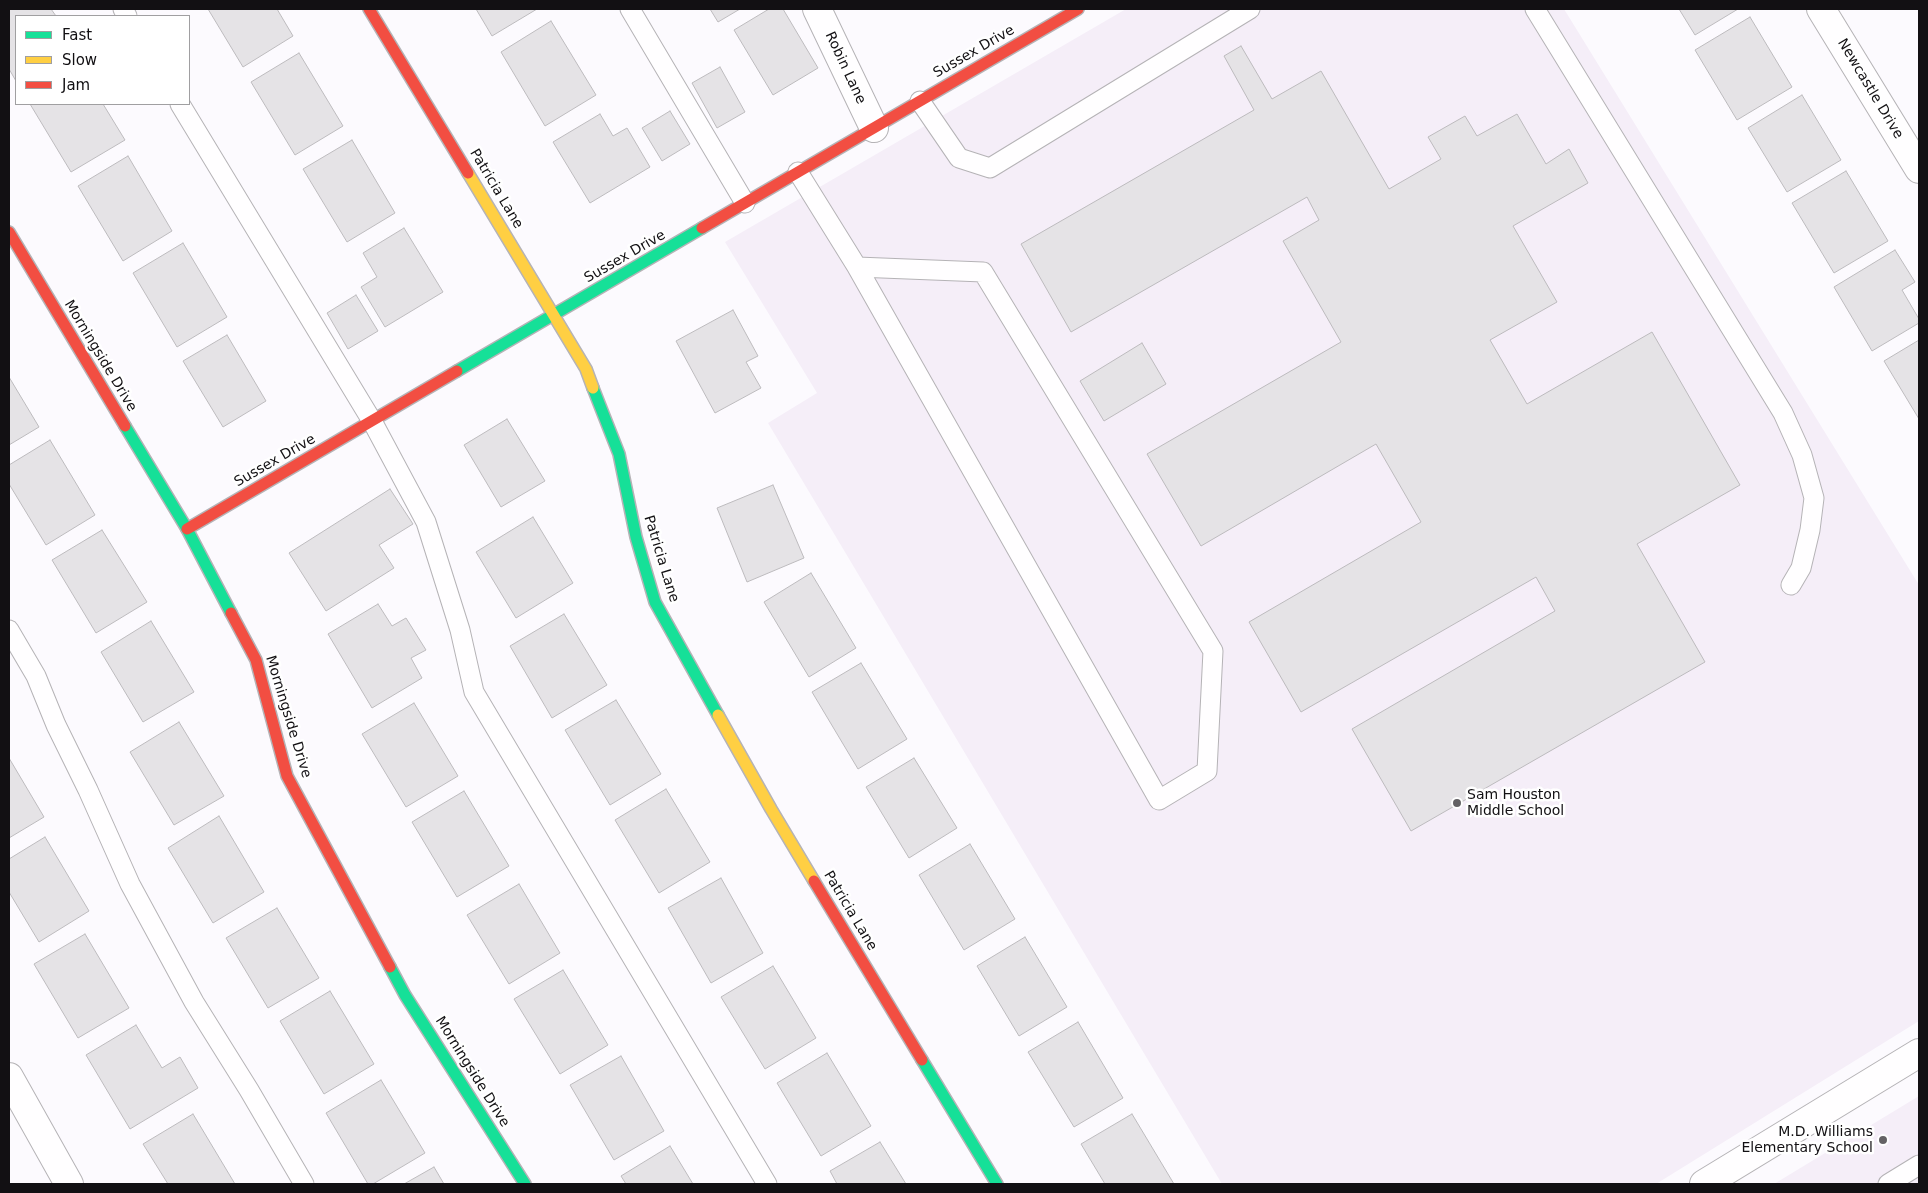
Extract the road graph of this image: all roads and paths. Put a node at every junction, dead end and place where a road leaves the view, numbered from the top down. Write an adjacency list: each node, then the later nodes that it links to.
1 (369, 9): 16 (street, Patricia Lane)
2 (630, 9): 13 (lane)
3 (817, 9): 10 (street, Robin Lane)
4 (1078, 9): 8 (street, Sussex Drive)
5 (1250, 9): 8 (lane)
6 (1535, 9): 19 (lane)
7 (1821, 9): 11 (street, Newcastle Drive)
8 (920, 101): 10 (street, Sussex Drive)
9 (181, 105): 17 (lane)
10 (874, 128): 12 (street, Sussex Drive)
11 (1919, 170)
12 (798, 172): 13 (street, Sussex Drive); 15 (lane)
13 (746, 203): 16 (street, Sussex Drive)
14 (9, 232): 18 (street, Morningside Drive)
15 (856, 267): 15 (lane)
16 (555, 315): 17 (street, Sussex Drive); 28 (street, Patricia Lane)
17 (372, 421): 18 (street, Sussex Drive); 27 (lane)
18 (186, 529): 26 (street, Morningside Drive)
19 (1791, 585)
20 (9, 630): 25 (lane)
21 (1919, 1053): 29 (street)
22 (9, 1077): 24 (street)
23 (1919, 1165): 30 (lane)
24 (69, 1184)
25 (304, 1184)
26 (525, 1184)
27 (767, 1184)
28 (997, 1184)
29 (1704, 1184)
30 (1888, 1184)

